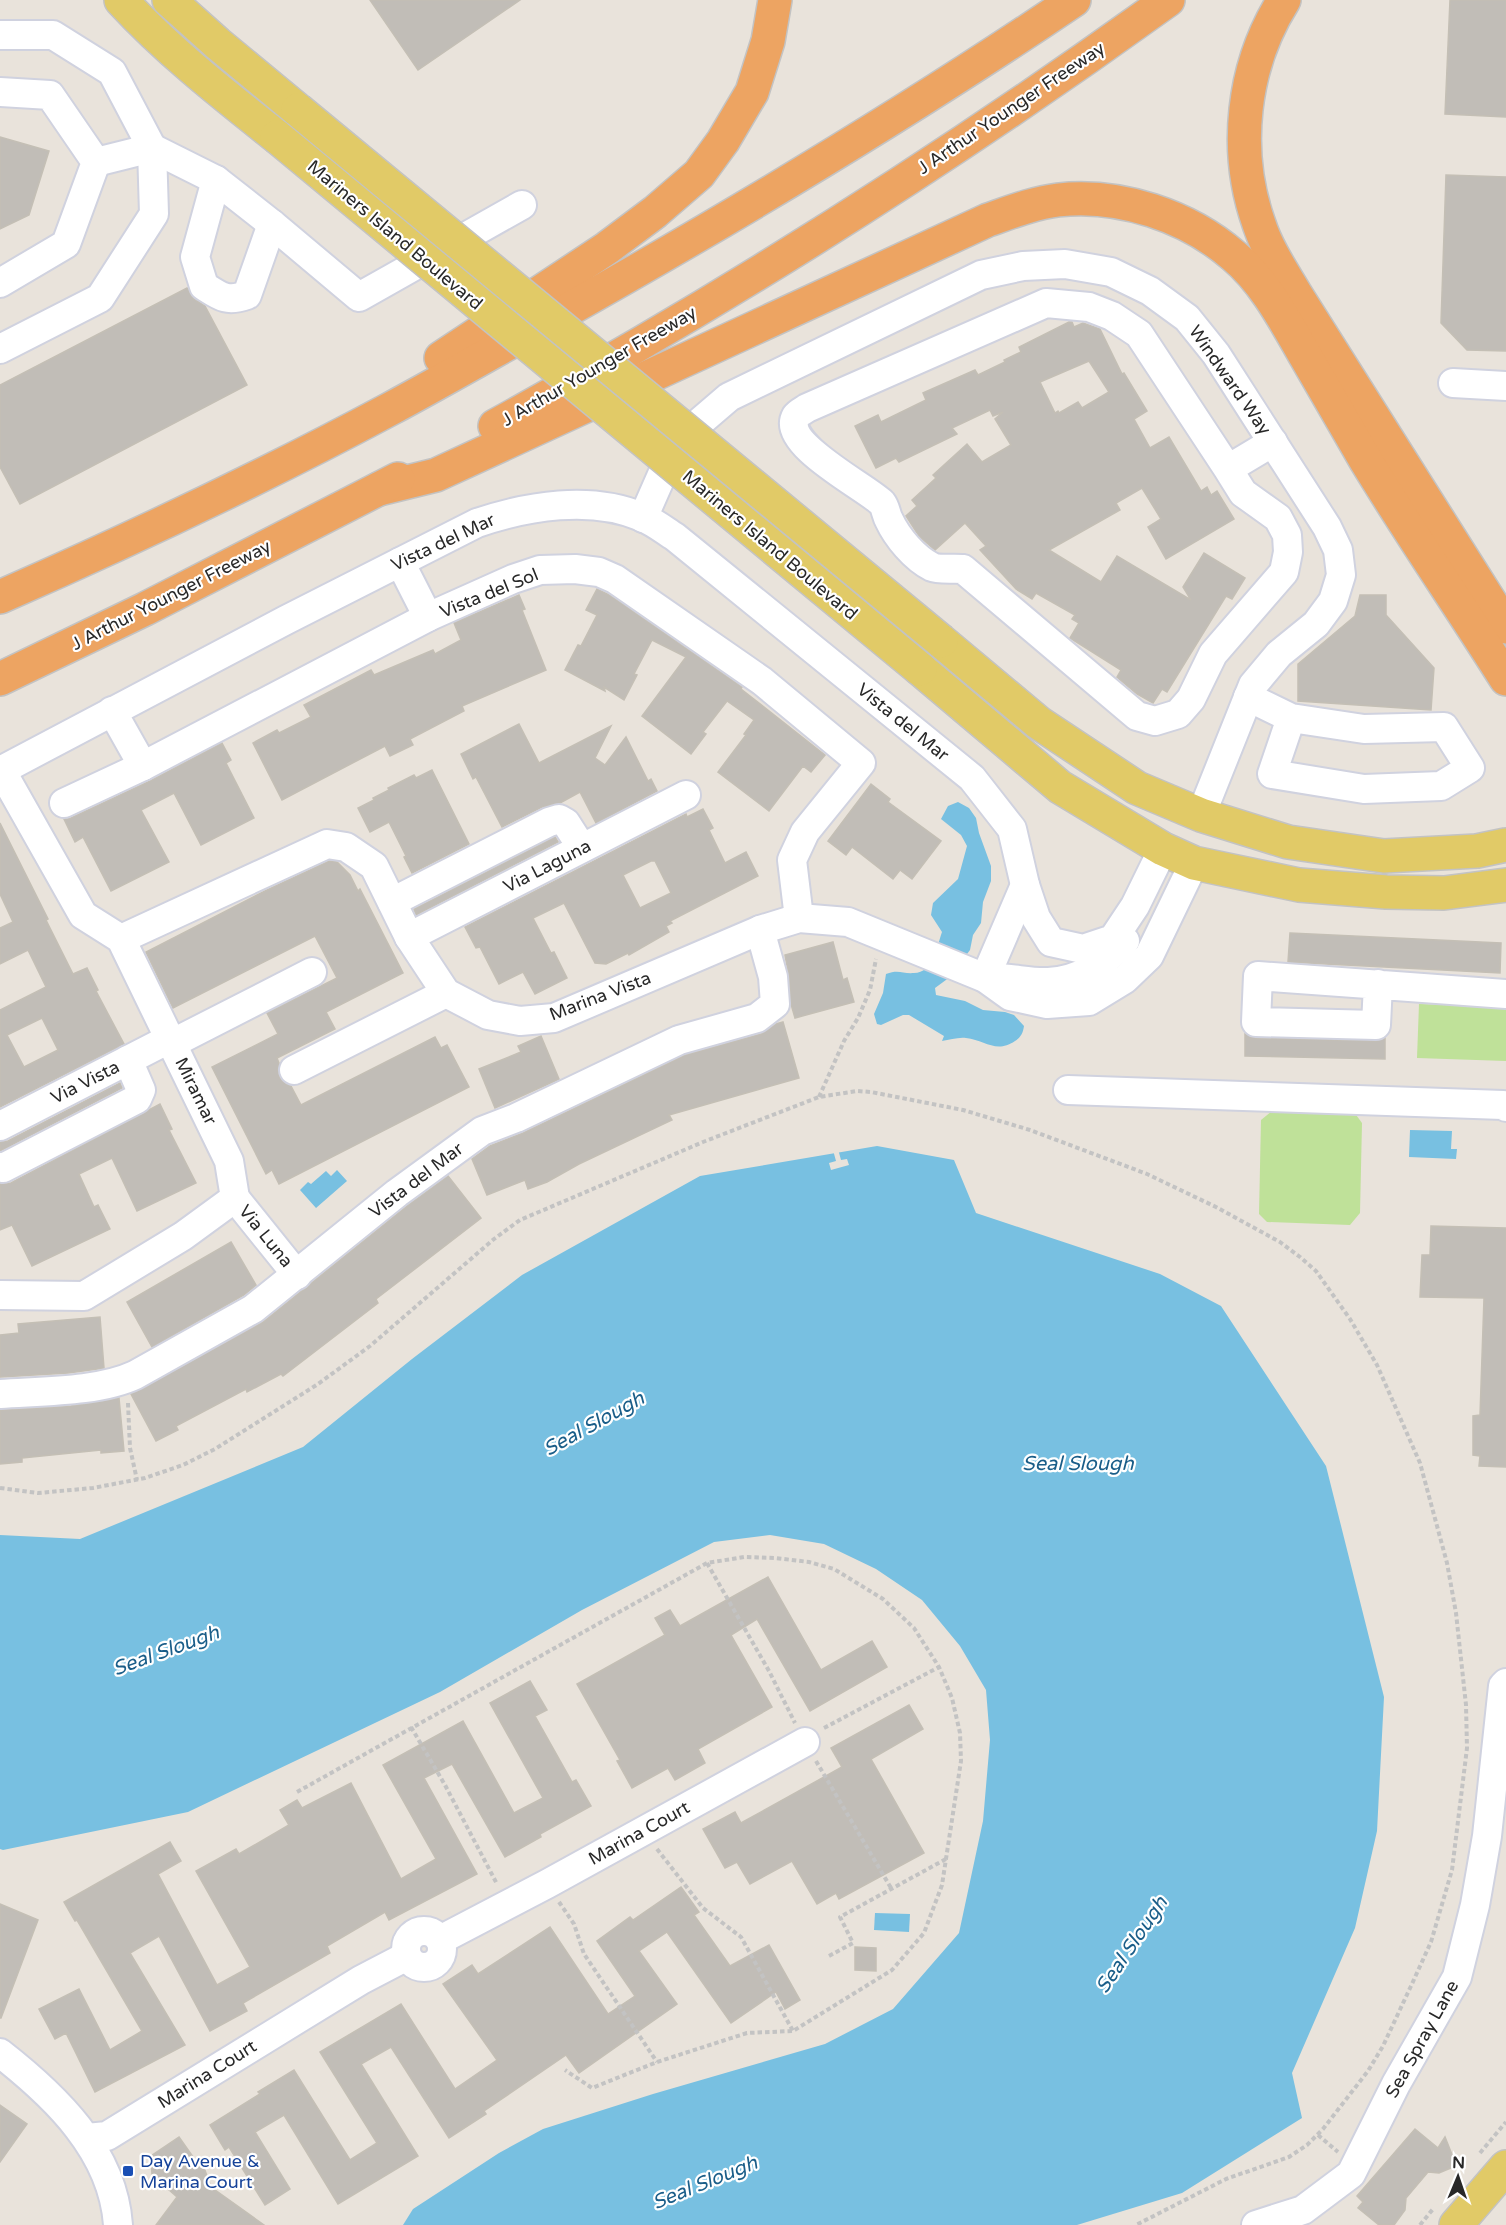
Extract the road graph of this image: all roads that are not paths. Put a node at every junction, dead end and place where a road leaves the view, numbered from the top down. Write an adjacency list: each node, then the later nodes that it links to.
1 (121, 0): 39 (main road, Mariners Island Boulevard, bridge)
2 (169, 0): 36 (main road, Mariners Island Boulevard, bridge)
3 (775, 0): 19 (highway)
4 (1074, 0): 19 (highway)
5 (1168, 0): 21 (highway, J Arthur Younger Freeway)
6 (1284, 0): 26 (highway)
7 (0, 35): 9 (street)
8 (0, 92): 10 (street)
9 (152, 148): 10 (street); 11 (street); 15 (street)
10 (96, 162): 14 (street)
11 (216, 180): 13 (street); 13 (street)
12 (522, 205): 13 (street)
13 (272, 224)
14 (0, 283)
15 (0, 349)
16 (1453, 383): 17 (street)
17 (1506, 386)
18 (1273, 442): 20 (street); 22 (street, Windward Way); 29 (street, Windward Way)
19 (275, 469): 24 (highway)
20 (1228, 469): 20 (street)
21 (379, 489): 27 (highway, J Arthur Younger Freeway); 28 (highway)
22 (643, 518): 23 (street, Vista del Mar); 41 (street, Vista del Mar)
23 (400, 562): 25 (street, Vista del Sol); 30 (street, Vista del Mar)
24 (0, 597)
25 (428, 617): 32 (street, Vista del Sol); 45 (street, Vista del Sol)
26 (1506, 627)
27 (0, 679)
28 (1506, 679)
29 (1248, 697): 31 (street); 36 (street, Windward Way)
30 (112, 711): 32 (street); 33 (street, Vista del Mar)
31 (1291, 718): 31 (street)
32 (143, 766): 35 (street, Vista del Sol)
33 (1, 771): 48 (street)
34 (686, 795): 38 (street, Via Laguna)
35 (64, 803)
36 (1201, 815): 37 (main road, Mariners Island Boulevard)
37 (1506, 846)
38 (582, 848): 43 (street); 47 (street, Via Laguna)
39 (1163, 849): 40 (main road, Mariners Island Boulevard); 44 (street, Vista del Mar)
40 (1194, 863): 42 (main road, Mariners Island Boulevard); 50 (street, Marina Vista)
41 (1025, 885): 44 (street, Vista del Mar); 50 (street)
42 (1506, 885)
43 (392, 902): 47 (street, Marina Vista); 48 (street, Marina Vista)
44 (1135, 906): 50 (street, Marina Vista)
45 (800, 918): 46 (street, Marina Vista); 50 (street, Marina Vista)
46 (760, 930): 52 (street, Marina Vista); 62 (street, Vista del Mar)
47 (409, 937): 52 (street, Marina Vista)
48 (121, 939): 54 (street, Miramar)
49 (312, 972): 54 (street, Via Vista)
50 (975, 974)
51 (1378, 984): 53 (street)
52 (447, 993): 56 (street)
53 (1506, 993)
54 (172, 1040): 55 (street, Via Vista); 61 (street, Miramar)
55 (128, 1060): 59 (street, Via Vista); 60 (street)
56 (294, 1070)
57 (1068, 1090): 58 (street)
58 (1506, 1107)
59 (0, 1126)
60 (0, 1167)
61 (235, 1198): 62 (street, Via Luna); 63 (street)
62 (297, 1275): 64 (street, Vista del Mar)
63 (0, 1295)
64 (0, 1394)
65 (1506, 1683): 71 (street, Sea Spray Lane)
66 (805, 1742): 68 (street, Marina Court)
67 (0, 2053): 68 (street)
68 (87, 2138): 70 (street)
69 (1506, 2167): 72 (main road)
70 (118, 2225)
71 (1256, 2225)
72 (1456, 2225)

